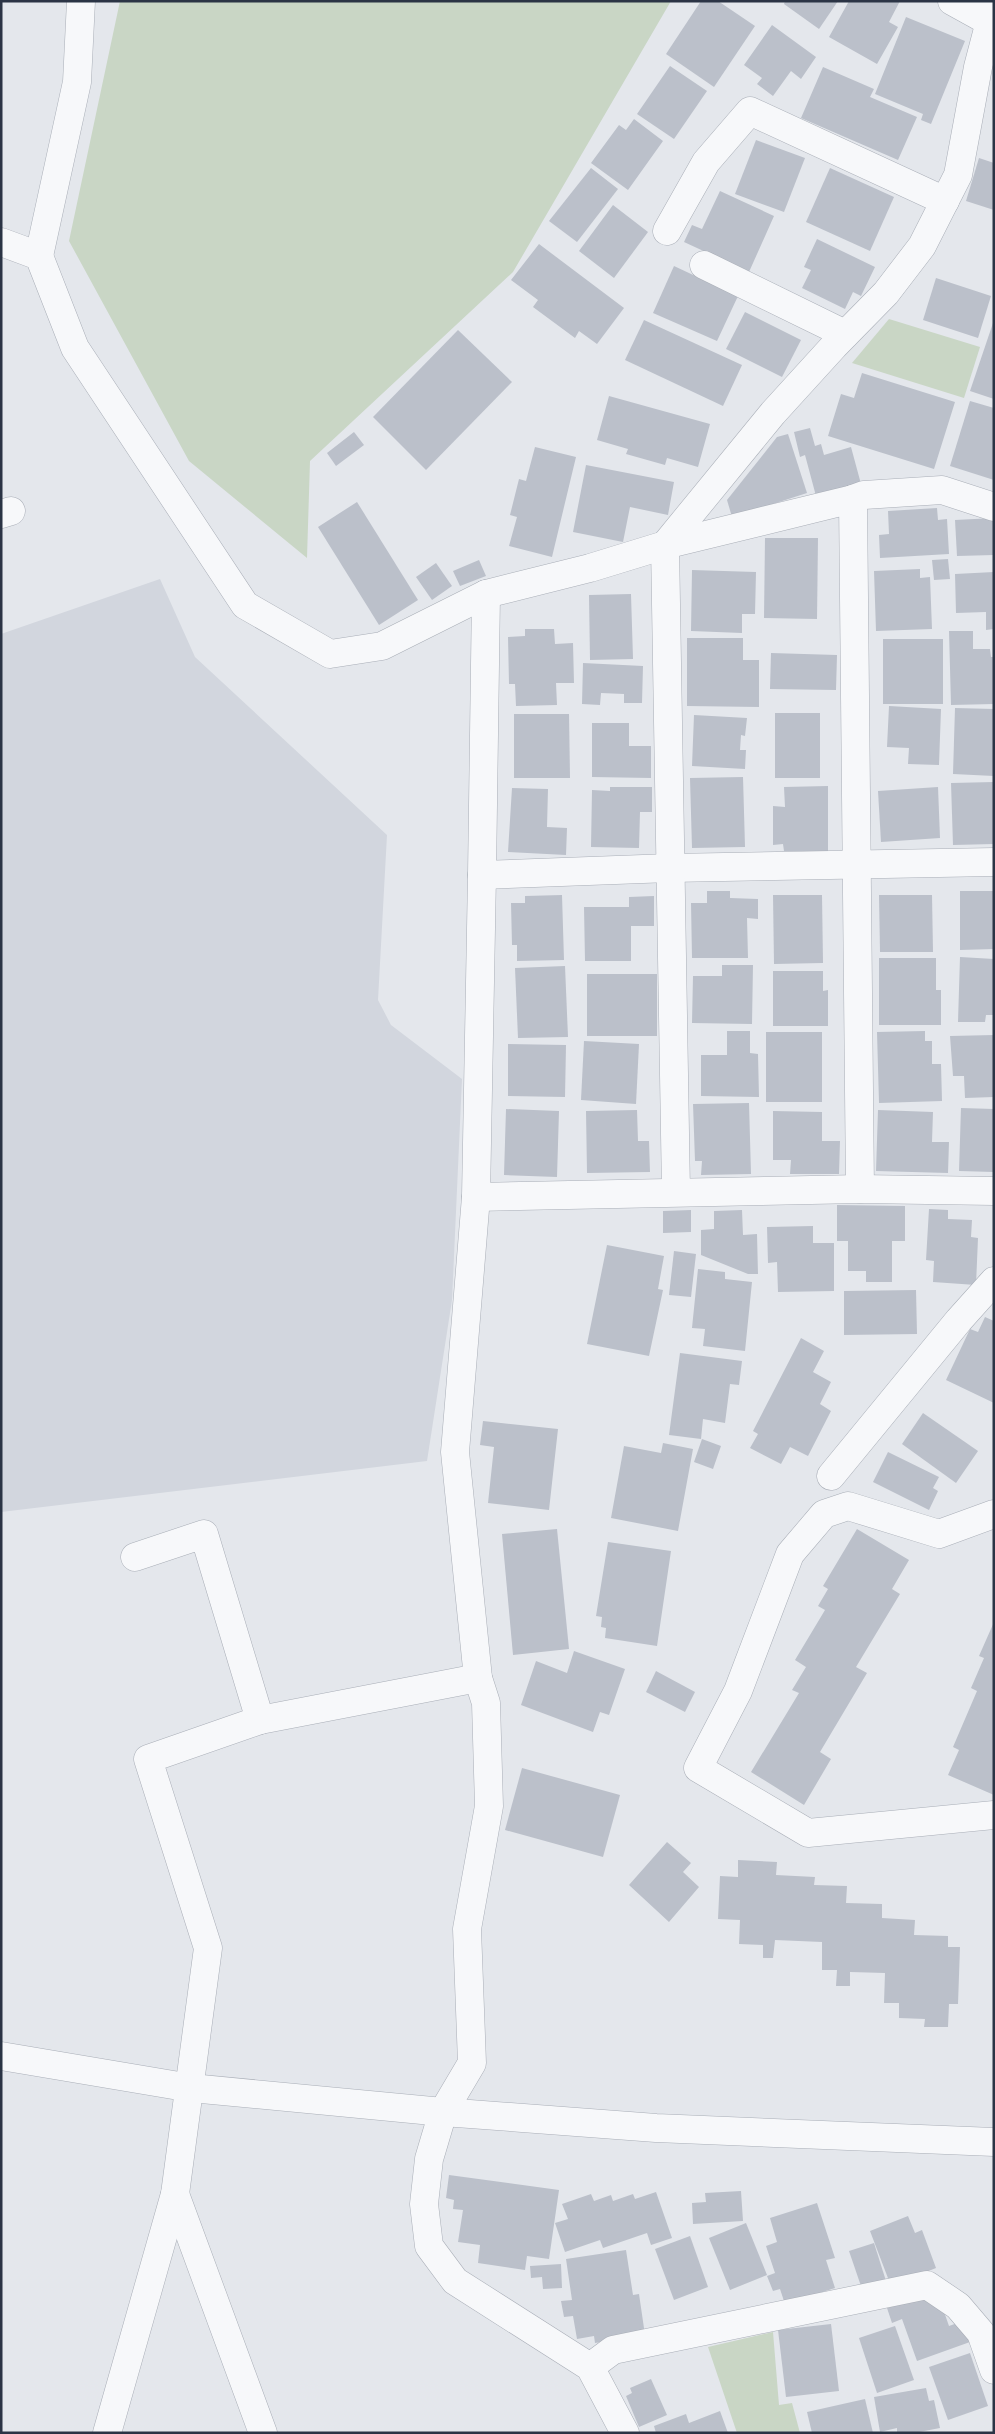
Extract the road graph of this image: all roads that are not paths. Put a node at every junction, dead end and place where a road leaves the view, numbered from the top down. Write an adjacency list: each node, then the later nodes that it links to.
1 (81, 1): 7 (street)
2 (952, 1): 3 (street)
3 (992, 14): 4 (street)
4 (945, 201): 5 (street); 9 (street)
5 (667, 231)
6 (1, 242): 7 (street)
7 (39, 256): 13 (street)
8 (704, 265): 9 (street)
9 (845, 334): 12 (street)
10 (852, 499): 11 (street); 12 (street); 15 (street)
11 (994, 506)
12 (665, 545): 13 (street); 16 (street)
13 (486, 594): 17 (street)
14 (994, 862): 15 (street)
15 (855, 866): 16 (street); 18 (street)
16 (670, 868): 17 (street); 20 (street)
17 (482, 875): 21 (street)
18 (860, 1189): 19 (street); 20 (street)
19 (994, 1191)
20 (676, 1192): 21 (street)
21 (476, 1197): 26 (street)
22 (994, 1281): 23 (street)
23 (832, 1476)
24 (994, 1514): 28 (street)
25 (134, 1557): 27 (street)
26 (478, 1678): 27 (street); 31 (street)
27 (260, 1720): 30 (street)
28 (994, 1815)
29 (1, 2056): 30 (street)
30 (190, 2088): 31 (street); 33 (street)
31 (443, 2112): 32 (street); 34 (street)
32 (994, 2142)
33 (175, 2194): 36 (street); 37 (street)
34 (590, 2367): 35 (street); 38 (street)
35 (994, 2370)
36 (107, 2433)
37 (263, 2433)
38 (625, 2433)

